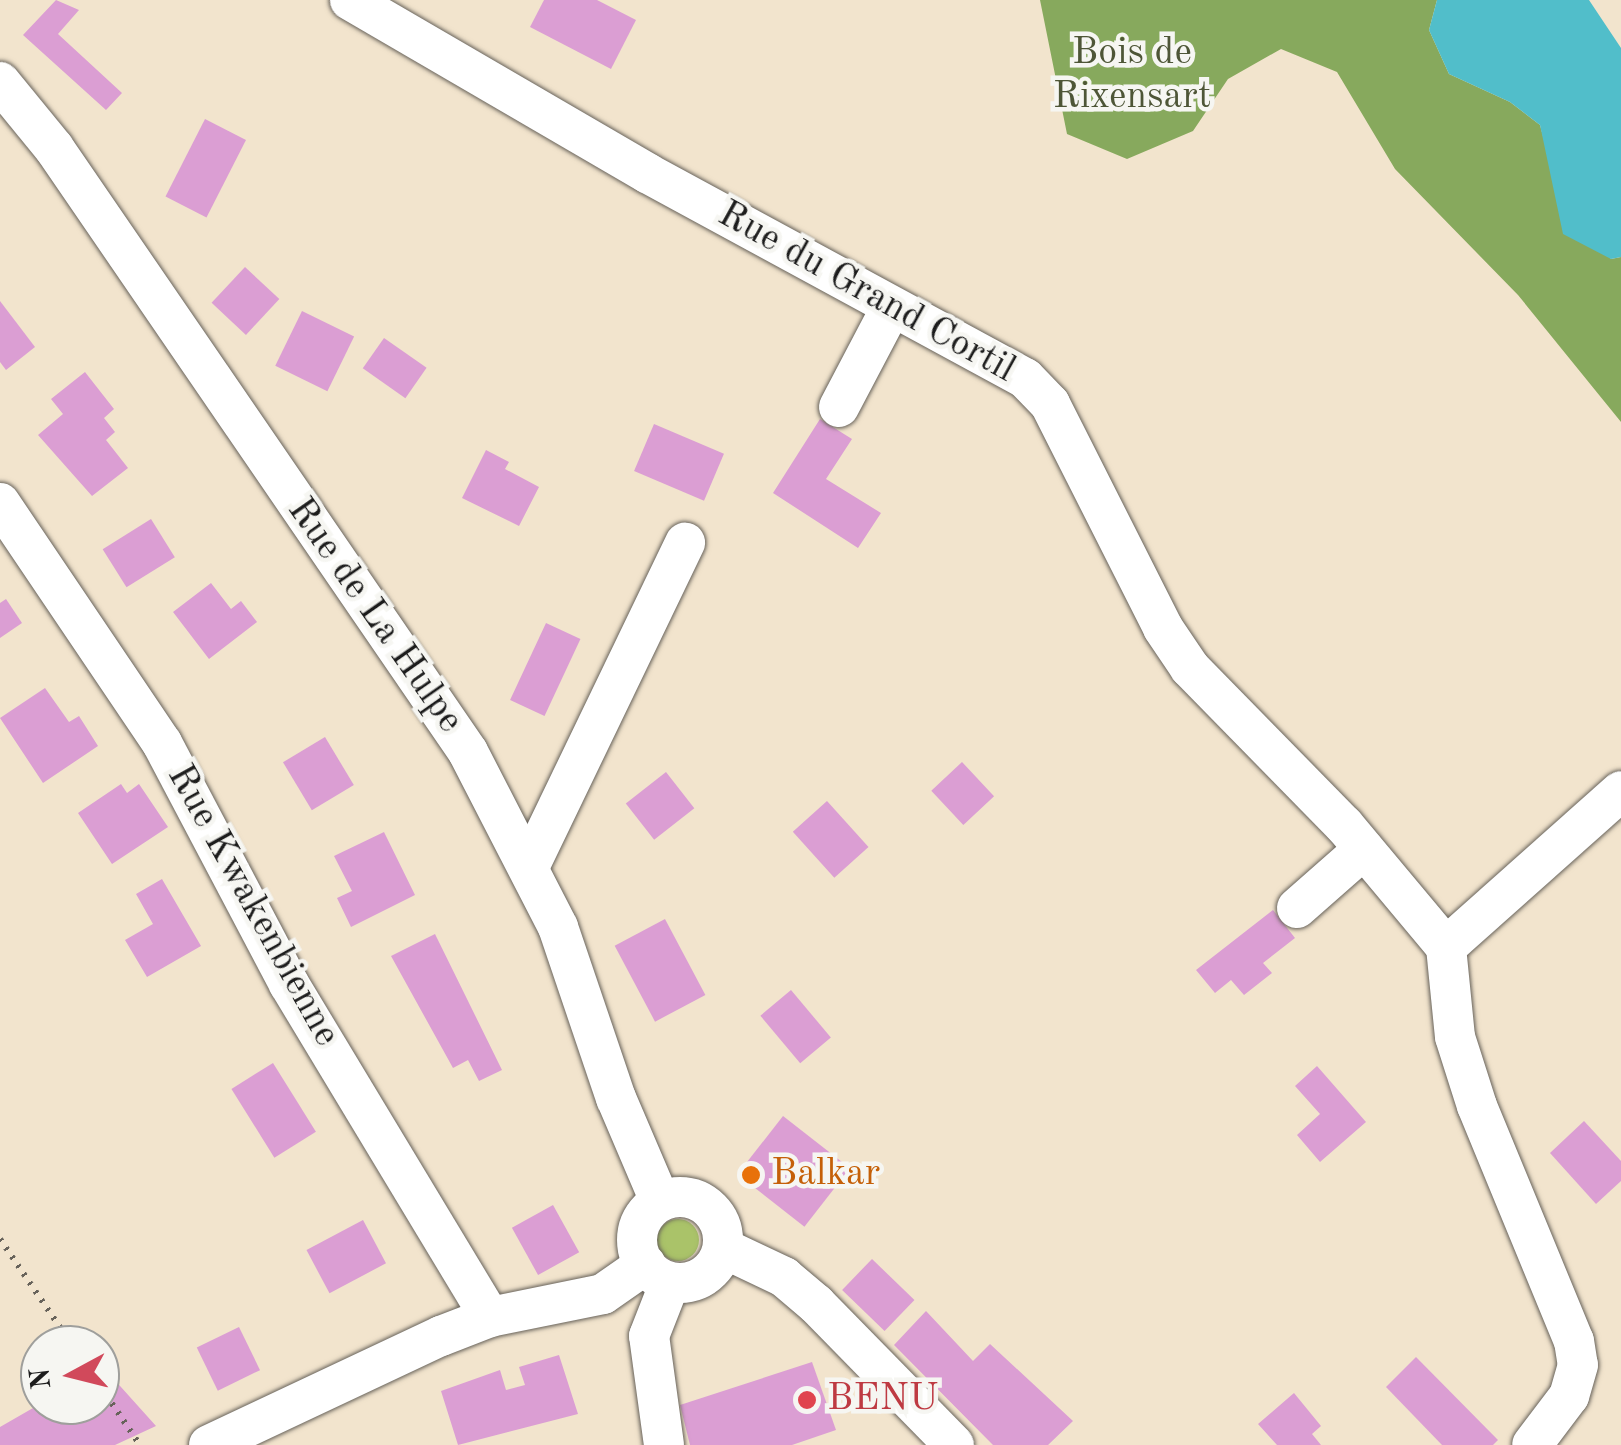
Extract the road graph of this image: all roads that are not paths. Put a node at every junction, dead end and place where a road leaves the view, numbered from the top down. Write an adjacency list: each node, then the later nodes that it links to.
1 (350, 0): 3 (street, Rue du Grand Cortil)
2 (0, 82): 9 (street, Rue de La Hulpe)
3 (891, 308): 4 (street); 8 (street, Rue du Grand Cortil)
4 (838, 407)
5 (0, 503): 16 (street, Rue Kwakenbienne)
6 (684, 543): 9 (street)
7 (1621, 791): 11 (street)
8 (1364, 850): 10 (street); 11 (street, Rue du Grand Cortil)
9 (529, 867): 12 (street, Rue de La Hulpe)
10 (1297, 908)
11 (1446, 947): 21 (street)
12 (659, 1199): 13 (street); 14 (street)
13 (723, 1248): 14 (street); 20 (street)
14 (658, 1274): 15 (street); 17 (street)
15 (602, 1294): 16 (street); 17 (street)
16 (490, 1317): 18 (street)
17 (650, 1352): 19 (street)
18 (210, 1445)
19 (664, 1445)
20 (954, 1445)
21 (1532, 1445)

